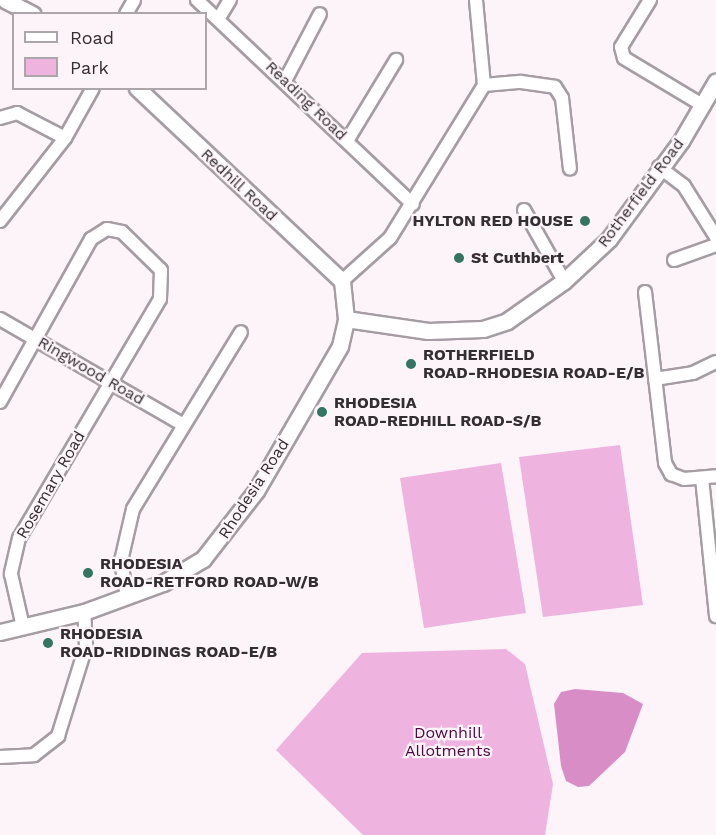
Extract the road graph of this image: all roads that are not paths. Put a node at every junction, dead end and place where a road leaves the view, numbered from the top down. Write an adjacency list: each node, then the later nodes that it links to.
1 (5, 0): 6 (street)
2 (197, 0): 8 (street, Reading Road)
3 (230, 0): 8 (street)
4 (479, 0): 12 (street)
5 (650, 0): 15 (street)
6 (29, 12)
7 (320, 14): 10 (street)
8 (219, 18): 10 (street, Reading Road)
9 (396, 60): 18 (street)
10 (286, 79): 18 (street, Reading Road)
11 (716, 81): 15 (street, Rotherfield Road)
12 (484, 85): 20 (street); 21 (street)
13 (92, 90): 17 (street)
14 (139, 90): 27 (street, Redhill Road)
15 (704, 106): 19 (street, Rotherfield Road)
16 (0, 118): 17 (street)
17 (65, 138): 23 (street)
18 (347, 141): 21 (street, Reading Road)
19 (659, 168): 24 (street); 28 (street, Rotherfield Road)
20 (570, 169)
21 (414, 204): 27 (street)
22 (524, 210): 28 (street)
23 (0, 221)
24 (716, 237)
25 (716, 245): 26 (street)
26 (674, 260)
27 (342, 281): 31 (street, Rhodesia Road)
28 (564, 281): 31 (street, Rotherfield Road)
29 (645, 292): 35 (street)
30 (0, 319): 33 (street, Ringwood Road)
31 (346, 319): 41 (street, Rhodesia Road)
32 (241, 332): 38 (street)
33 (37, 340): 36 (street, Ringwood Road); 36 (street, Rosemary Road); 37 (street, Rosemary Road)
34 (716, 362): 35 (street)
35 (656, 379): 40 (street)
36 (110, 382): 38 (street, Ringwood Road); 44 (street, Rosemary Road)
37 (0, 402)
38 (182, 424): 41 (street)
39 (716, 476): 40 (street)
40 (702, 478): 43 (street)
41 (127, 596): 42 (street, Rhodesia Road)
42 (84, 612): 44 (street, Rhodesia Road); 46 (street)
43 (716, 616)
44 (23, 627): 45 (street, Rhodesia Road)
45 (0, 632)
46 (0, 758)

